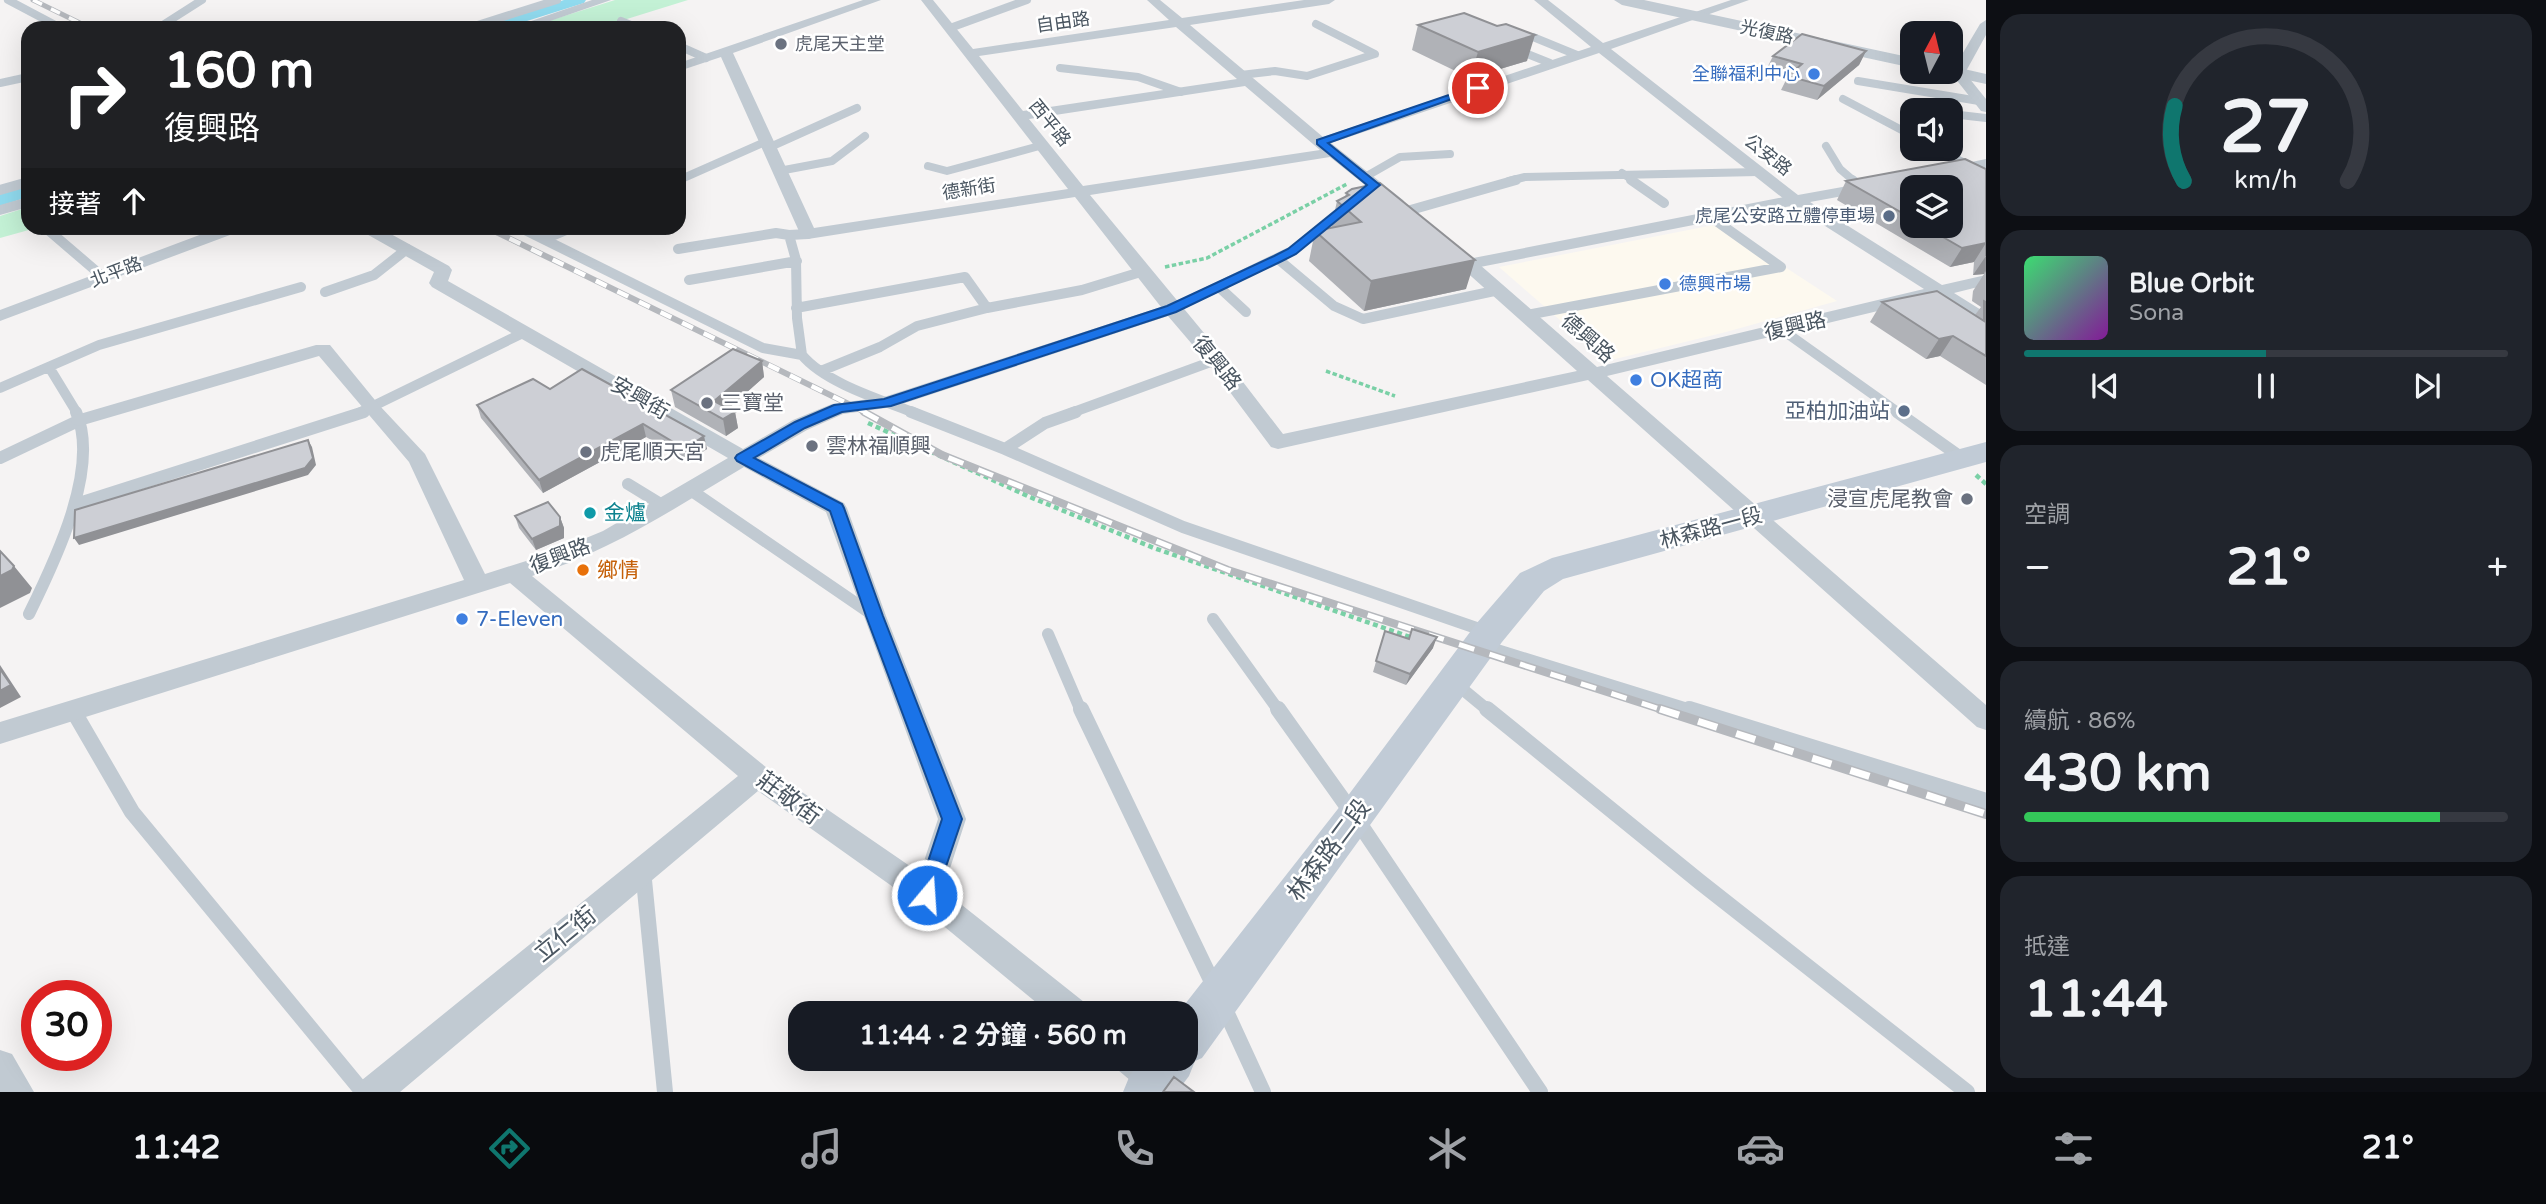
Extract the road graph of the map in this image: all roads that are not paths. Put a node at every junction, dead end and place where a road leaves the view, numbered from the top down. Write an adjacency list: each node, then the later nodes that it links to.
1 (8, 0): 14 (lane)
2 (202, 0): 15 (lane)
3 (558, 0): 16 (lane)
4 (605, 0): 17 (street)
5 (875, 0): 26 (street)
6 (927, 0): 21 (street, 西平路)
7 (1027, 0): 21 (lane)
8 (1153, 0): 18 (street, 德興路)
9 (1329, 0): 18 (street, 自由路)
10 (1540, 0): 24 (street, 公安路)
11 (1622, 0): 13 (street, 光復路)
12 (1743, 0): 13 (street)
13 (1695, 16): 24 (street); 31 (street, 光復路)
14 (48, 21)
15 (169, 21)
16 (490, 21)
17 (539, 21)
18 (1179, 23): 27 (street, 自由路); 37 (street, 德興路)
19 (1316, 24): 37 (lane)
20 (1985, 25): 30 (street)
21 (950, 28): 27 (street, 西平路)
22 (1522, 42): 28 (lane)
23 (1504, 46): 32 (lane)
24 (1599, 48): 28 (street); 59 (street, 公安路)
25 (686, 49): 29 (lane)
26 (725, 51): 29 (street); 51 (street)
27 (968, 54): 47 (street, 西平路)
28 (1577, 55): 32 (street)
29 (706, 58): 33 (street)
30 (1964, 58)
31 (1900, 60)
32 (1550, 63): 54 (street)
33 (686, 65)
34 (1060, 68): 42 (lane)
35 (1964, 74): 38 (street)
36 (21, 78): 41 (lane)
37 (1245, 78): 42 (street); 54 (street, 德興路)
38 (1986, 79)
39 (1858, 81): 44 (lane)
40 (1964, 82): 44 (street)
41 (0, 83)
42 (1181, 92): 47 (street)
43 (1843, 99): 49 (lane)
44 (1983, 104)
45 (857, 108): 51 (lane)
46 (1963, 115): 48 (lane)
47 (1019, 116): 52 (street, 西平路)
48 (1986, 118)
49 (1900, 129)
50 (865, 136): 58 (lane)
51 (766, 145): 58 (street); 62 (lane)
52 (1043, 145): 57 (lane); 68 (street, 西平路)
53 (1826, 146): 66 (lane)
54 (1328, 147): 65 (street, 德興路); 68 (street, 德新街)
55 (1450, 154): 65 (lane)
56 (1978, 165): 61 (street)
57 (928, 166)
58 (779, 171): 76 (street)
59 (1758, 172): 60 (lane); 70 (street, 公安路)
60 (1621, 173): 71 (lane); 74 (lane)
61 (1930, 174)
62 (686, 177)
63 (1889, 183): 66 (street)
64 (21, 184): 67 (lane)
65 (1368, 185): 74 (street, 德興路)
66 (1862, 188): 70 (street)
67 (0, 191)
68 (1080, 192): 76 (street, 德新街); 89 (street, 西平路)
69 (1354, 200): 86 (lane)
70 (1795, 200): 75 (lane); 97 (street, 公安路)
71 (1664, 203)
72 (21, 204): 73 (street)
73 (0, 210)
74 (1407, 211): 88 (street, 德興路)
75 (1712, 218): 88 (lane); 102 (lane)
76 (808, 234): 82 (lane)
77 (54, 235): 90 (lane)
78 (206, 235): 90 (street, 北平路)
79 (382, 235): 84 (street, 安興街)
80 (536, 235): 83 (lane)
81 (554, 235): 83 (lane)
82 (789, 235): 85 (lane); 87 (lane)
83 (545, 239): 107 (lane)
84 (407, 249): 96 (lane); 106 (street, 安興街)
85 (678, 249)
86 (1278, 259): 94 (lane); 95 (lane)
87 (797, 261): 91 (lane); 98 (lane)
88 (1469, 264): 95 (street, 德興路)
89 (1144, 271): 99 (lane); 100 (street, 西平路)
90 (103, 277): 103 (street, 北平路)
91 (689, 280)
92 (1986, 280): 97 (street, 復興路)
93 (301, 287): 109 (lane)
94 (1220, 288): 100 (lane); 101 (lane)
95 (1499, 290): 102 (street, 德興路)
96 (325, 292)
97 (1938, 292): 104 (street, 公安路); 105 (street, 復興路)
98 (796, 308): 99 (lane); 107 (lane)
99 (987, 308): 110 (lane)
100 (1172, 309): 108 (street, 復興路); 113 (street, 復興路)
101 (1246, 312)
102 (1527, 315): 111 (street, 德興路)
103 (0, 316)
104 (1986, 321)
105 (1781, 329): 111 (street, 復興路); 117 (lane)
106 (525, 332): 114 (lane); 119 (street, 安興街)
107 (802, 355): 110 (lane)
108 (1216, 360): 111 (street, 復興路); 116 (lane)
109 (49, 367): 112 (lane); 115 (lane)
110 (821, 372): 113 (lane)
111 (1594, 373): 124 (street, 德興路)
112 (0, 388)
113 (886, 403): 116 (lane); 119 (street, 復興路)
114 (372, 409): 115 (street); 122 (lane); 126 (street)
115 (80, 420): 118 (lane); 122 (lane)
116 (1005, 449): 131 (lane)
117 (1974, 455): 124 (main road, 林森路一段)
118 (0, 458)
119 (743, 458): 121 (street, 復興路); 128 (street, 安興街)
120 (628, 484): 123 (lane)
121 (689, 489): 123 (street, 復興路); 128 (lane)
122 (76, 504): 127 (lane)
123 (664, 506): 125 (street, 復興路)
124 (1755, 516): 131 (main road, 林森路一段); 133 (street, 德興路)
125 (513, 572): 126 (street, 復興路); 135 (street, 莊敬街)
126 (478, 584): 132 (street, 復興路)
127 (29, 614)
128 (874, 616): 139 (street, 安興街)
129 (1213, 618): 137 (lane)
130 (1048, 634): 140 (lane)
131 (1473, 654): 136 (lane); 137 (main road, 林森路二段); 150 (lane)
132 (74, 712): 134 (street, 復興路); 145 (lane)
133 (1986, 720)
134 (0, 733)
135 (757, 776): 138 (street, 立仁街); 139 (street, 莊敬街)
136 (1986, 801)
137 (1355, 817): 140 (main road, 林森路二段); 149 (lane)
138 (643, 870): 146 (street, 立仁街); 147 (lane)
139 (927, 895): 141 (street, 莊敬街)
140 (1219, 996): 142 (main road, 林森路二段); 148 (lane)
141 (1058, 1001)
142 (1198, 1024)
143 (0, 1066): 144 (street)
144 (17, 1092)
145 (363, 1092)
146 (374, 1092)
147 (665, 1092)
148 (1263, 1092)
149 (1540, 1092)
150 (1967, 1092)

